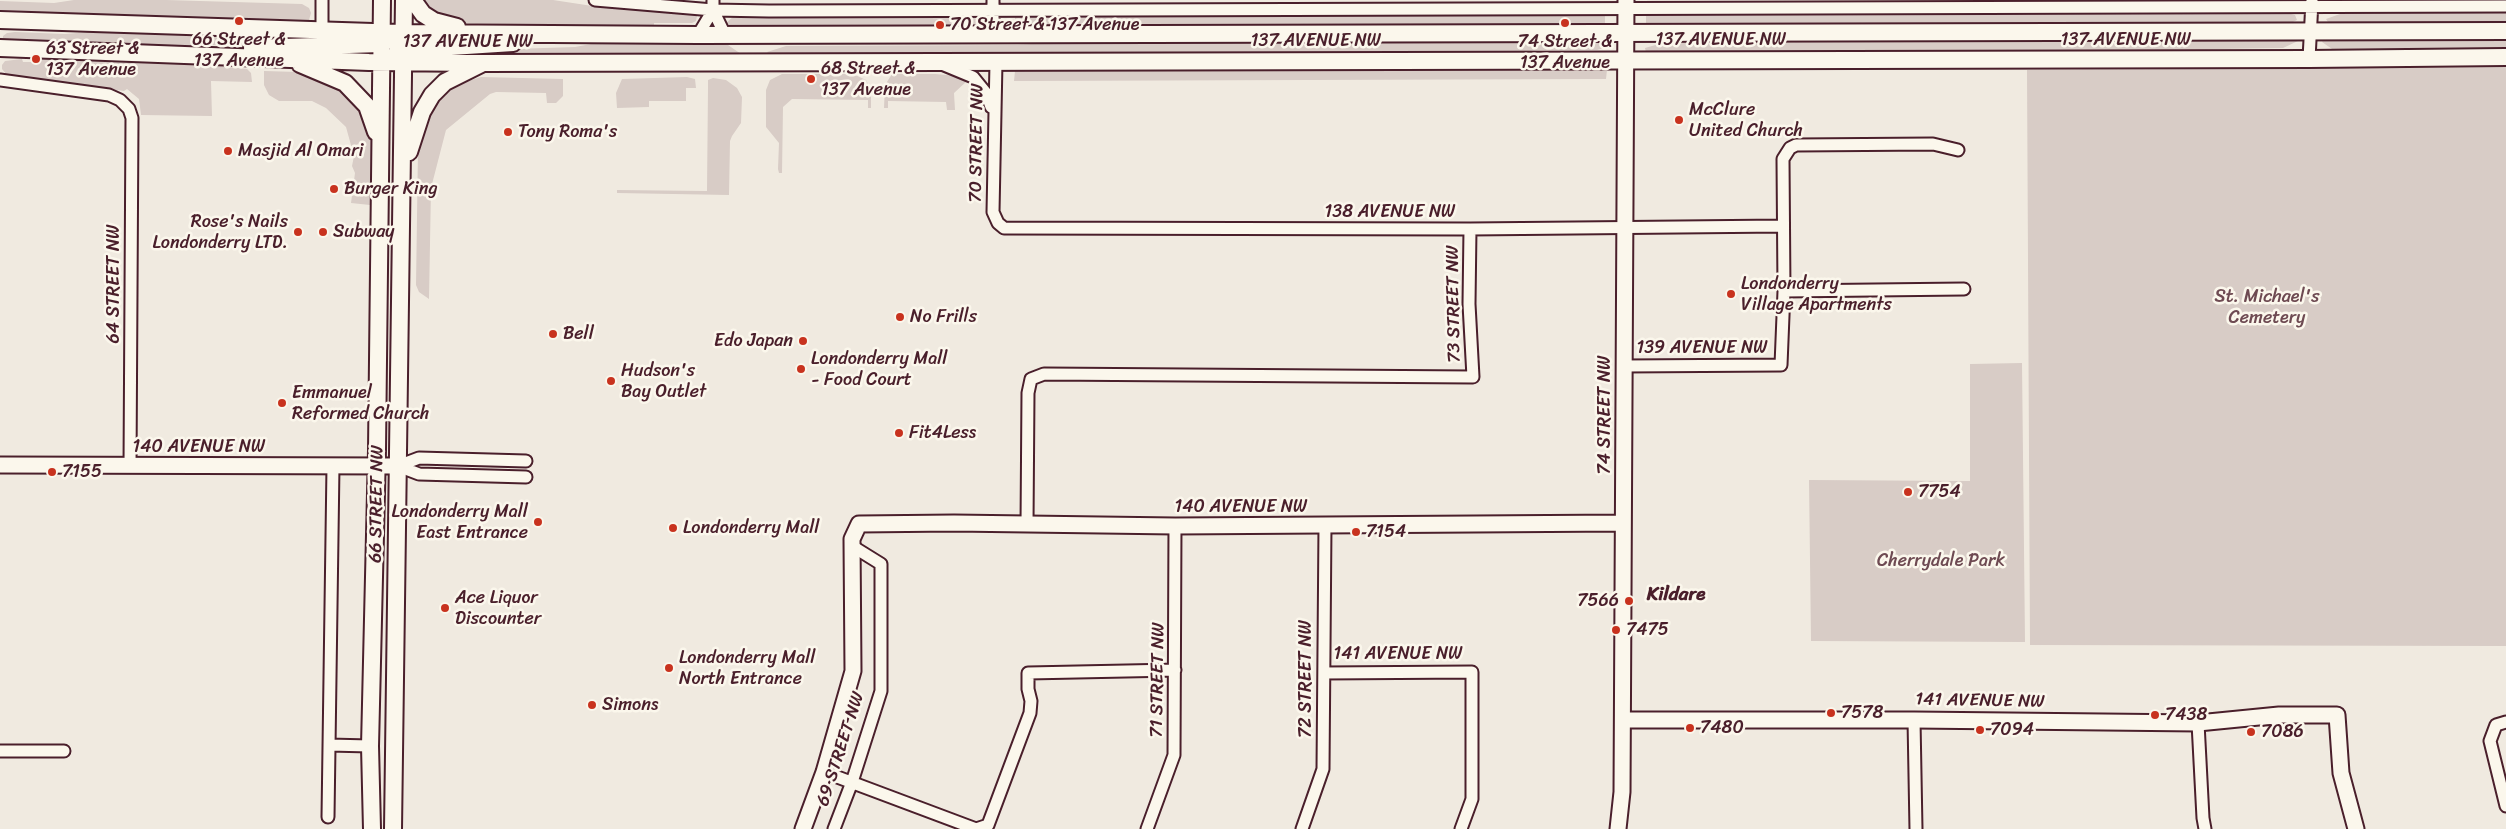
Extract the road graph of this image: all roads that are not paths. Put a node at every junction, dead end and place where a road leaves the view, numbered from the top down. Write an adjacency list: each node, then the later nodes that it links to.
1 (322, 0): 12 (street)
2 (382, 0): 22 (main road, 66 STREET NW)
3 (404, 0): 15 (main road, 66 STREET NW)
4 (412, 0): 16 (main road)
5 (595, 0): 7 (street, 137 AVENUE NW)
6 (2312, 4): 9 (street, 137 AVENUE NW); 10 (street, 137 AVENUE NW); 14 (street)
7 (713, 5): 8 (street, 137 AVENUE NW); 19 (street); 20 (street)
8 (993, 5): 9 (street, 137 AVENUE NW); 21 (street)
9 (1626, 5): 17 (street, 74 STREET NW)
10 (2506, 6)
11 (0, 20): 12 (main road, 137 AVENUE NW)
12 (322, 30): 22 (main road, 137 AVENUE NW)
13 (2506, 31): 14 (main road, 137 AVENUE NW)
14 (2310, 32): 17 (main road, 137 AVENUE NW); 29 (street)
15 (404, 33): 16 (main road, 137 AVENUE NW); 22 (main road, 137 AVENUE NW); 25 (main road, 66 STREET NW)
16 (481, 33): 18 (main road, 137 AVENUE NW)
17 (1624, 33): 21 (main road, 137 AVENUE NW); 28 (street, 74 STREET NW)
18 (594, 34): 19 (main road, 137 AVENUE NW); 25 (main road)
19 (698, 35): 20 (main road, 137 AVENUE NW)
20 (725, 35): 21 (main road, 137 AVENUE NW)
21 (993, 35)
22 (381, 38): 24 (main road); 30 (main road, 66 STREET NW)
23 (0, 48): 24 (main road, 137 AVENUE NW)
24 (200, 55): 27 (main road, 137 AVENUE NW)
25 (404, 56): 30 (main road); 33 (main road, 137 AVENUE NW); 38 (main road, 66 STREET NW)
26 (2506, 57): 29 (main road, 137 AVENUE NW)
27 (284, 59): 30 (main road, 137 AVENUE NW); 36 (main road)
28 (1624, 60): 29 (main road, 137 AVENUE NW); 32 (main road, 137 AVENUE NW); 41 (street, 74 STREET NW)
29 (2309, 60)
30 (381, 62): 36 (main road, 66 STREET NW)
31 (936, 62): 32 (main road, 137 AVENUE NW); 33 (main road, 137 AVENUE NW); 35 (street, 137 AVENUE NW)
32 (996, 62): 35 (street, 70 STREET NW)
33 (483, 63): 38 (main road)
34 (0, 80): 48 (street, 64 STREET NW)
35 (994, 115): 39 (street, 70 STREET NW)
36 (380, 146): 50 (main road, 66 STREET NW)
37 (1958, 150): 40 (street)
38 (402, 178): 51 (main road, 66 STREET NW)
39 (998, 223): 42 (street, 138 AVENUE NW)
40 (1783, 226): 41 (street, 138 AVENUE NW); 44 (street)
41 (1624, 228): 42 (street, 138 AVENUE NW); 45 (street, 74 STREET NW)
42 (1470, 230): 55 (street, 73 STREET NW)
43 (1964, 289): 44 (street)
44 (1784, 291): 45 (street, 139 AVENUE NW)
45 (1624, 366): 53 (street, 74 STREET NW)
46 (526, 461): 51 (street, 140 AVENUE NW)
47 (0, 465): 48 (street, 140 AVENUE NW)
48 (130, 466): 49 (street, 140 AVENUE NW)
49 (333, 466): 50 (street, 140 AVENUE NW); 65 (street)
50 (376, 466): 51 (street, 140 AVENUE NW); 66 (main road, 66 STREET NW)
51 (398, 466): 52 (street, 140 AVENUE NW); 74 (main road, 66 STREET NW)
52 (526, 477)
53 (1624, 523): 57 (street, 140 AVENUE NW); 61 (street, 74 STREET NW)
54 (859, 524): 55 (street, 140 AVENUE NW); 58 (street, 69 STREET NW)
55 (1027, 524): 56 (street, 140 AVENUE NW)
56 (1176, 526): 57 (street, 140 AVENUE NW); 59 (street, 71 STREET NW)
57 (1324, 526): 60 (street, 72 STREET NW)
58 (852, 546): 69 (street, 69 STREET NW); 70 (street, 69 STREET NW)
59 (1175, 670): 70 (street); 77 (street, 71 STREET NW)
60 (1324, 673): 78 (street, 72 STREET NW); 79 (street, 141 AVENUE NW)
61 (1623, 720): 62 (street, 141 AVENUE NW); 80 (street, 74 STREET NW)
62 (1914, 720): 63 (street, 141 AVENUE NW); 81 (street)
63 (2198, 723): 82 (street); 83 (street, 141 AVENUE NW)
64 (2501, 723): 71 (street)
65 (328, 745): 66 (street); 72 (street)
66 (370, 746): 73 (main road, 66 STREET NW)
67 (0, 751): 68 (street)
68 (64, 751)
69 (824, 772): 70 (street); 75 (street, 69 STREET NW)
70 (852, 782): 76 (street, 69 STREET NW)
71 (2506, 806)
72 (328, 817)
73 (372, 829)
74 (393, 829)
75 (803, 829)
76 (834, 829)
77 (1147, 829)
78 (1302, 829)
79 (1461, 829)
80 (1618, 829)
81 (1916, 829)
82 (2205, 829)
83 (2356, 829)

